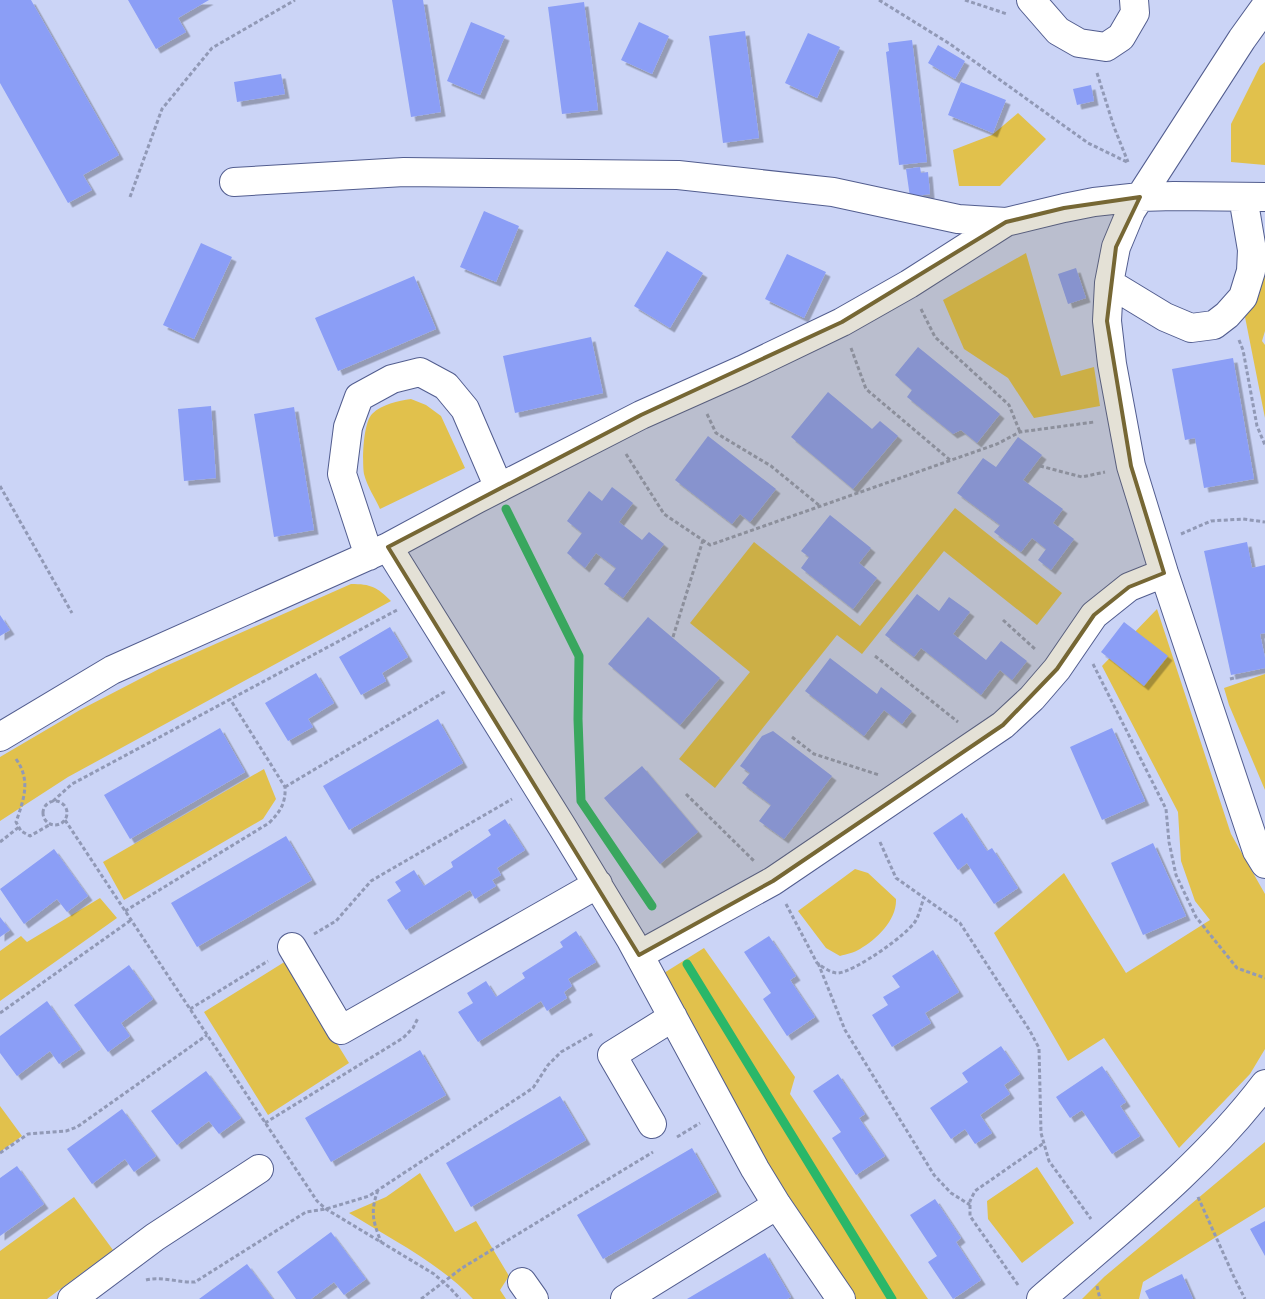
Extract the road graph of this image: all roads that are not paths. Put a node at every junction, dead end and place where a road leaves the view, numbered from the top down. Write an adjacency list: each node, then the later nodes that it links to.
1 (1031, 0): 2 (street)
2 (1134, 0)
3 (1265, 7): 5 (street)
4 (234, 182): 7 (street)
5 (1140, 197): 6 (street); 7 (street); 8 (street)
6 (1254, 197): 8 (street)
7 (1006, 222): 9 (street)
8 (1109, 283): 11 (street)
9 (499, 488): 10 (street); 10 (street)
10 (379, 552): 12 (street); 14 (street)
11 (1164, 573): 13 (street); 16 (street)
12 (0, 737)
13 (1265, 864)
14 (598, 884): 15 (street); 16 (street)
15 (292, 947)
16 (639, 955): 17 (street)
17 (673, 1017): 19 (street); 21 (street)
18 (1265, 1084): 22 (street)
19 (661, 1138)
20 (259, 1170): 23 (street)
21 (777, 1205): 24 (street); 25 (street)
22 (1032, 1295)
23 (72, 1299)
24 (625, 1299)
25 (841, 1299)

